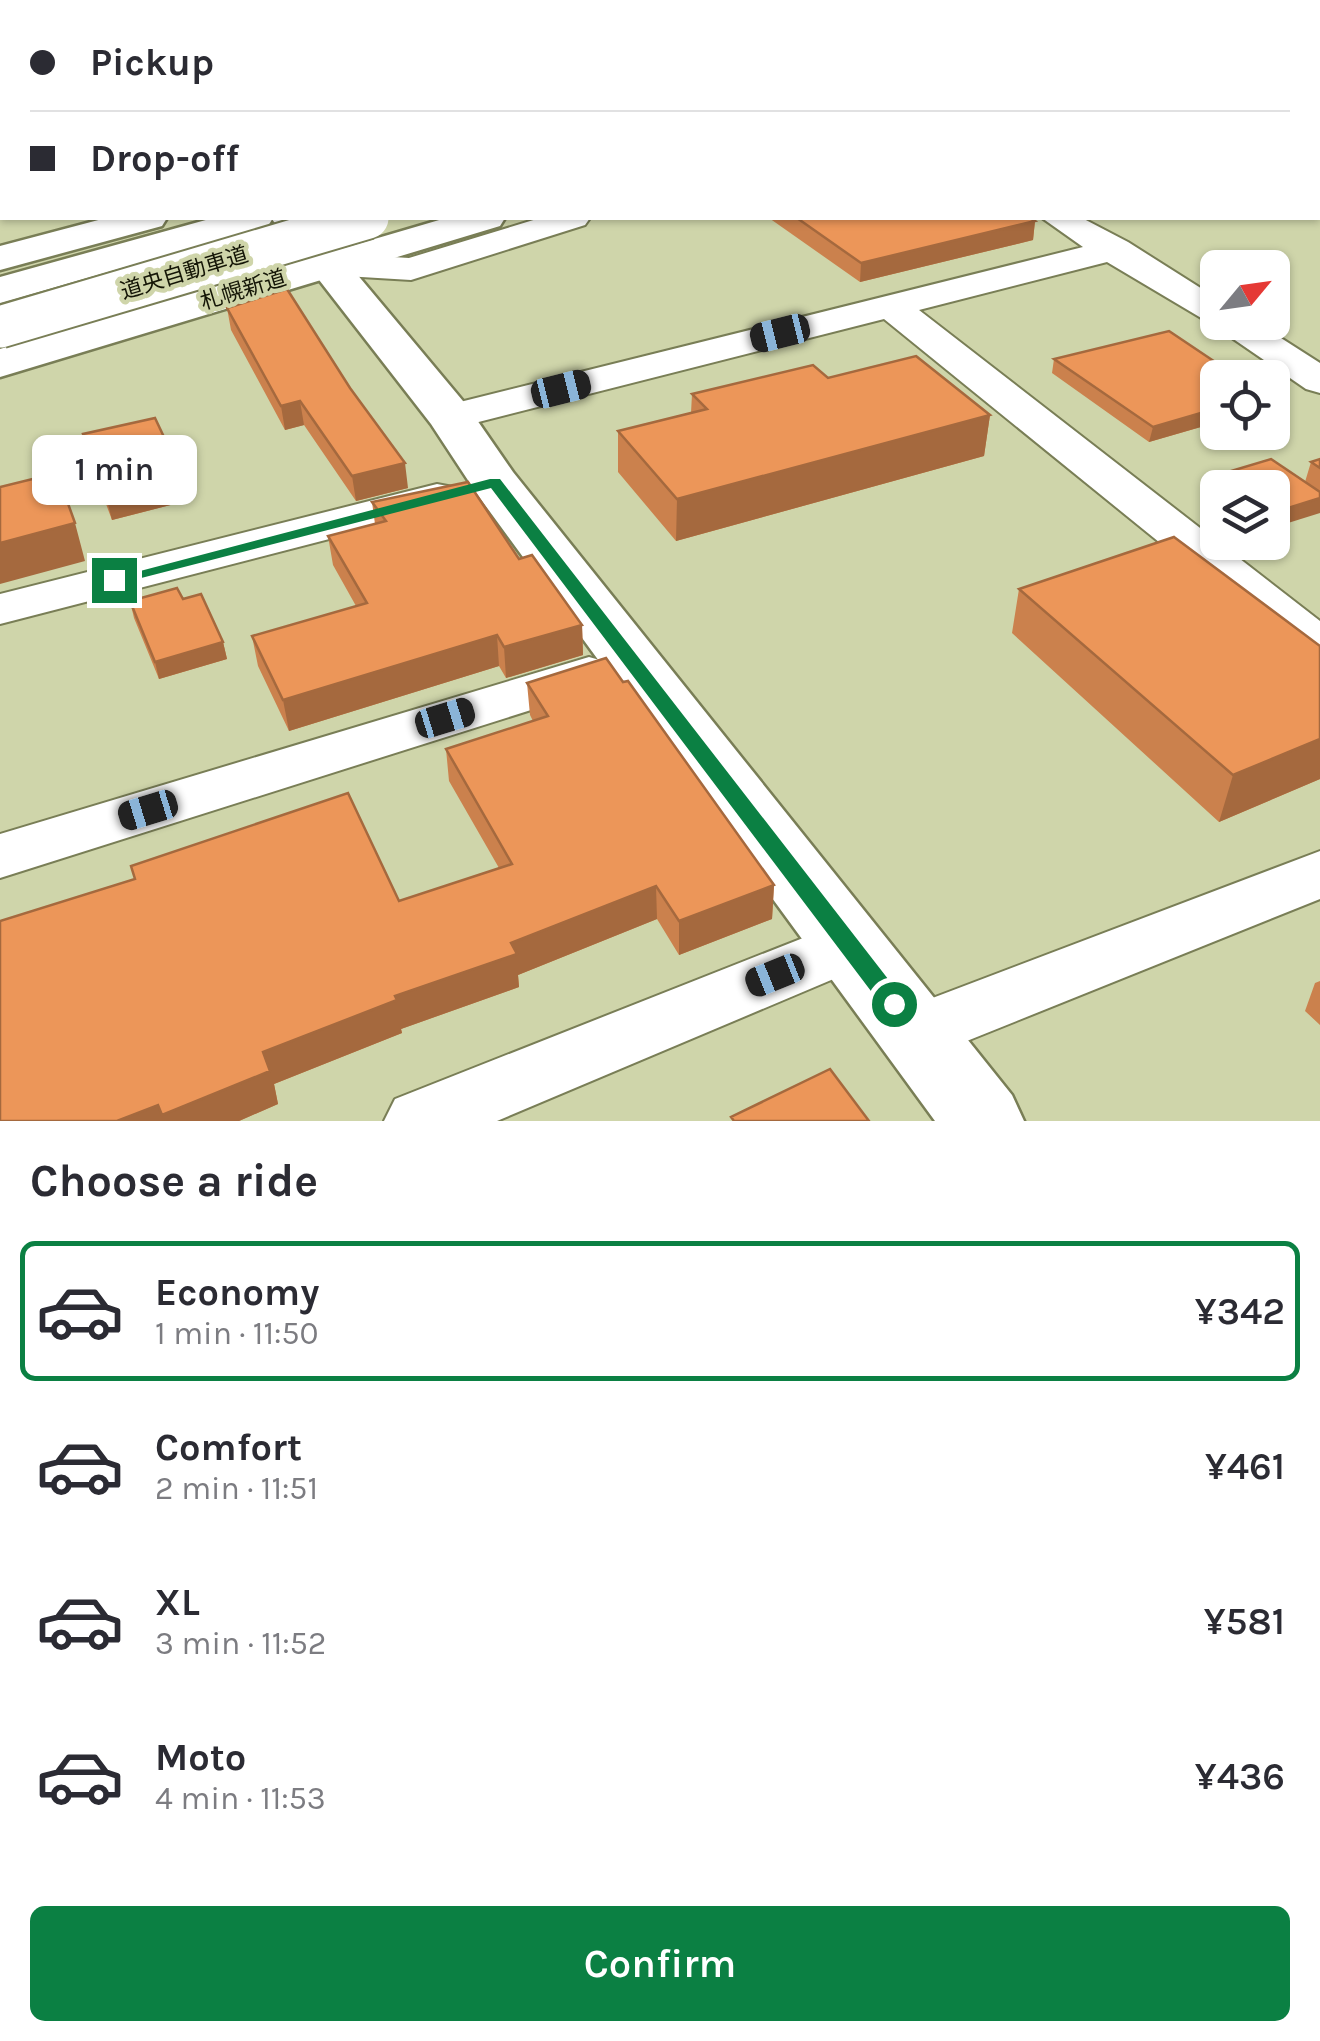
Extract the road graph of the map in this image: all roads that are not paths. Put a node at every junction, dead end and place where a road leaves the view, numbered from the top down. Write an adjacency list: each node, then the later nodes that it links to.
1 (141, 220): 9 (main road)
2 (247, 220): 11 (main road, 道央自動車道)
3 (292, 220): 10 (main road)
4 (361, 220): 14 (main road, 道央自動車道, bridge)
5 (479, 220): 10 (main road, 札幌新道)
6 (567, 220): 10 (street)
7 (1062, 220): 8 (street)
8 (1116, 249): 12 (street); 13 (street)
9 (0, 258)
10 (328, 264): 16 (main road, 札幌新道); 18 (main road)
11 (0, 290)
12 (1200, 303)
13 (890, 305): 18 (street); 21 (street)
14 (0, 327)
15 (1257, 340): 17 (street)
16 (0, 363)
17 (1320, 381)
18 (451, 417): 19 (main road)
19 (495, 482): 20 (street); 22 (main road)
20 (0, 609)
21 (1320, 647)
22 (631, 661): 23 (street); 25 (main road)
23 (0, 856)
24 (1320, 874): 26 (street)
25 (846, 946): 26 (main road); 27 (street)
26 (917, 1033): 28 (main road)
27 (420, 1121)
28 (983, 1121)

